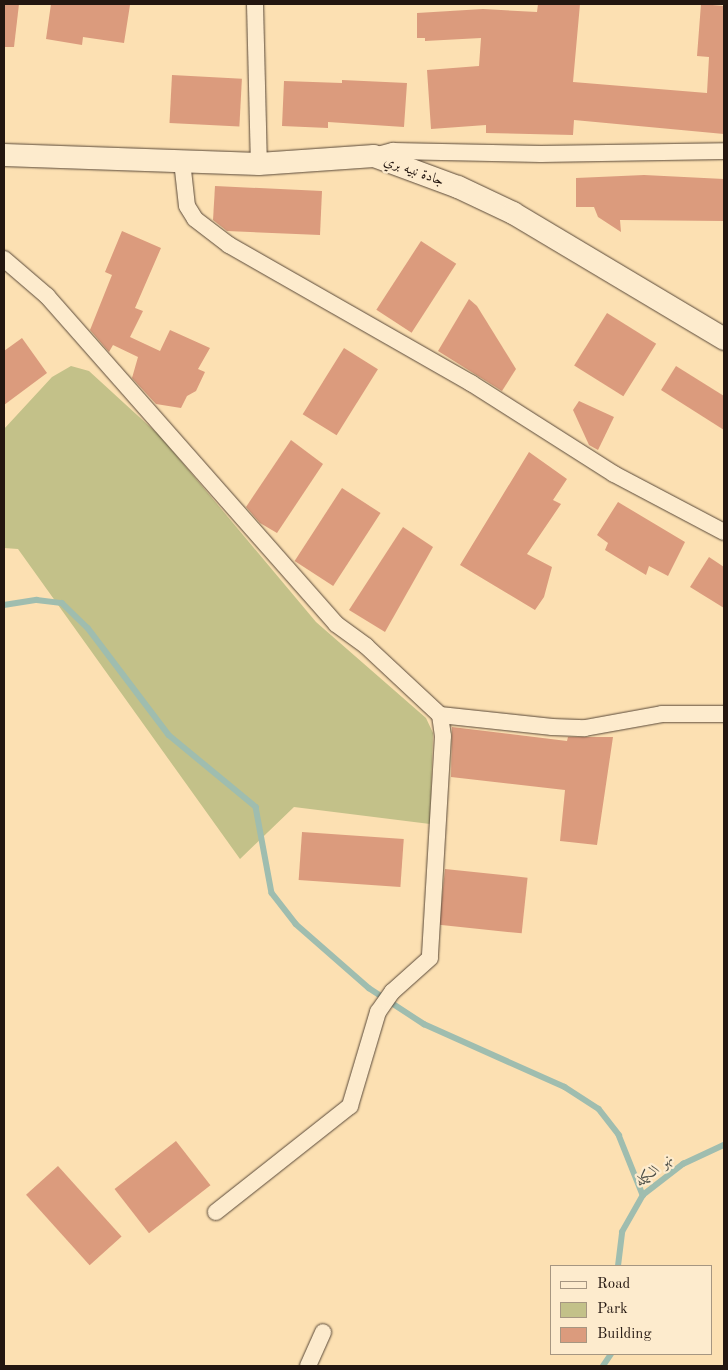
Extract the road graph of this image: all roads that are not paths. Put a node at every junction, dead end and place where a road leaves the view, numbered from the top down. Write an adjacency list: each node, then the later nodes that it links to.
1 (255, 4): 6 (street)
2 (724, 151): 4 (street)
3 (4, 155): 5 (street, جادة نبيه بري)
4 (374, 156): 6 (street, جادة نبيه بري); 8 (street, جادة نبيه بري)
5 (182, 161): 6 (street, جادة نبيه بري); 9 (street)
6 (259, 164)
7 (4, 259): 11 (street)
8 (724, 339)
9 (724, 532)
10 (724, 714): 11 (street)
11 (440, 715): 12 (street)
12 (216, 1212)
13 (323, 1332): 14 (street)
14 (308, 1366)

